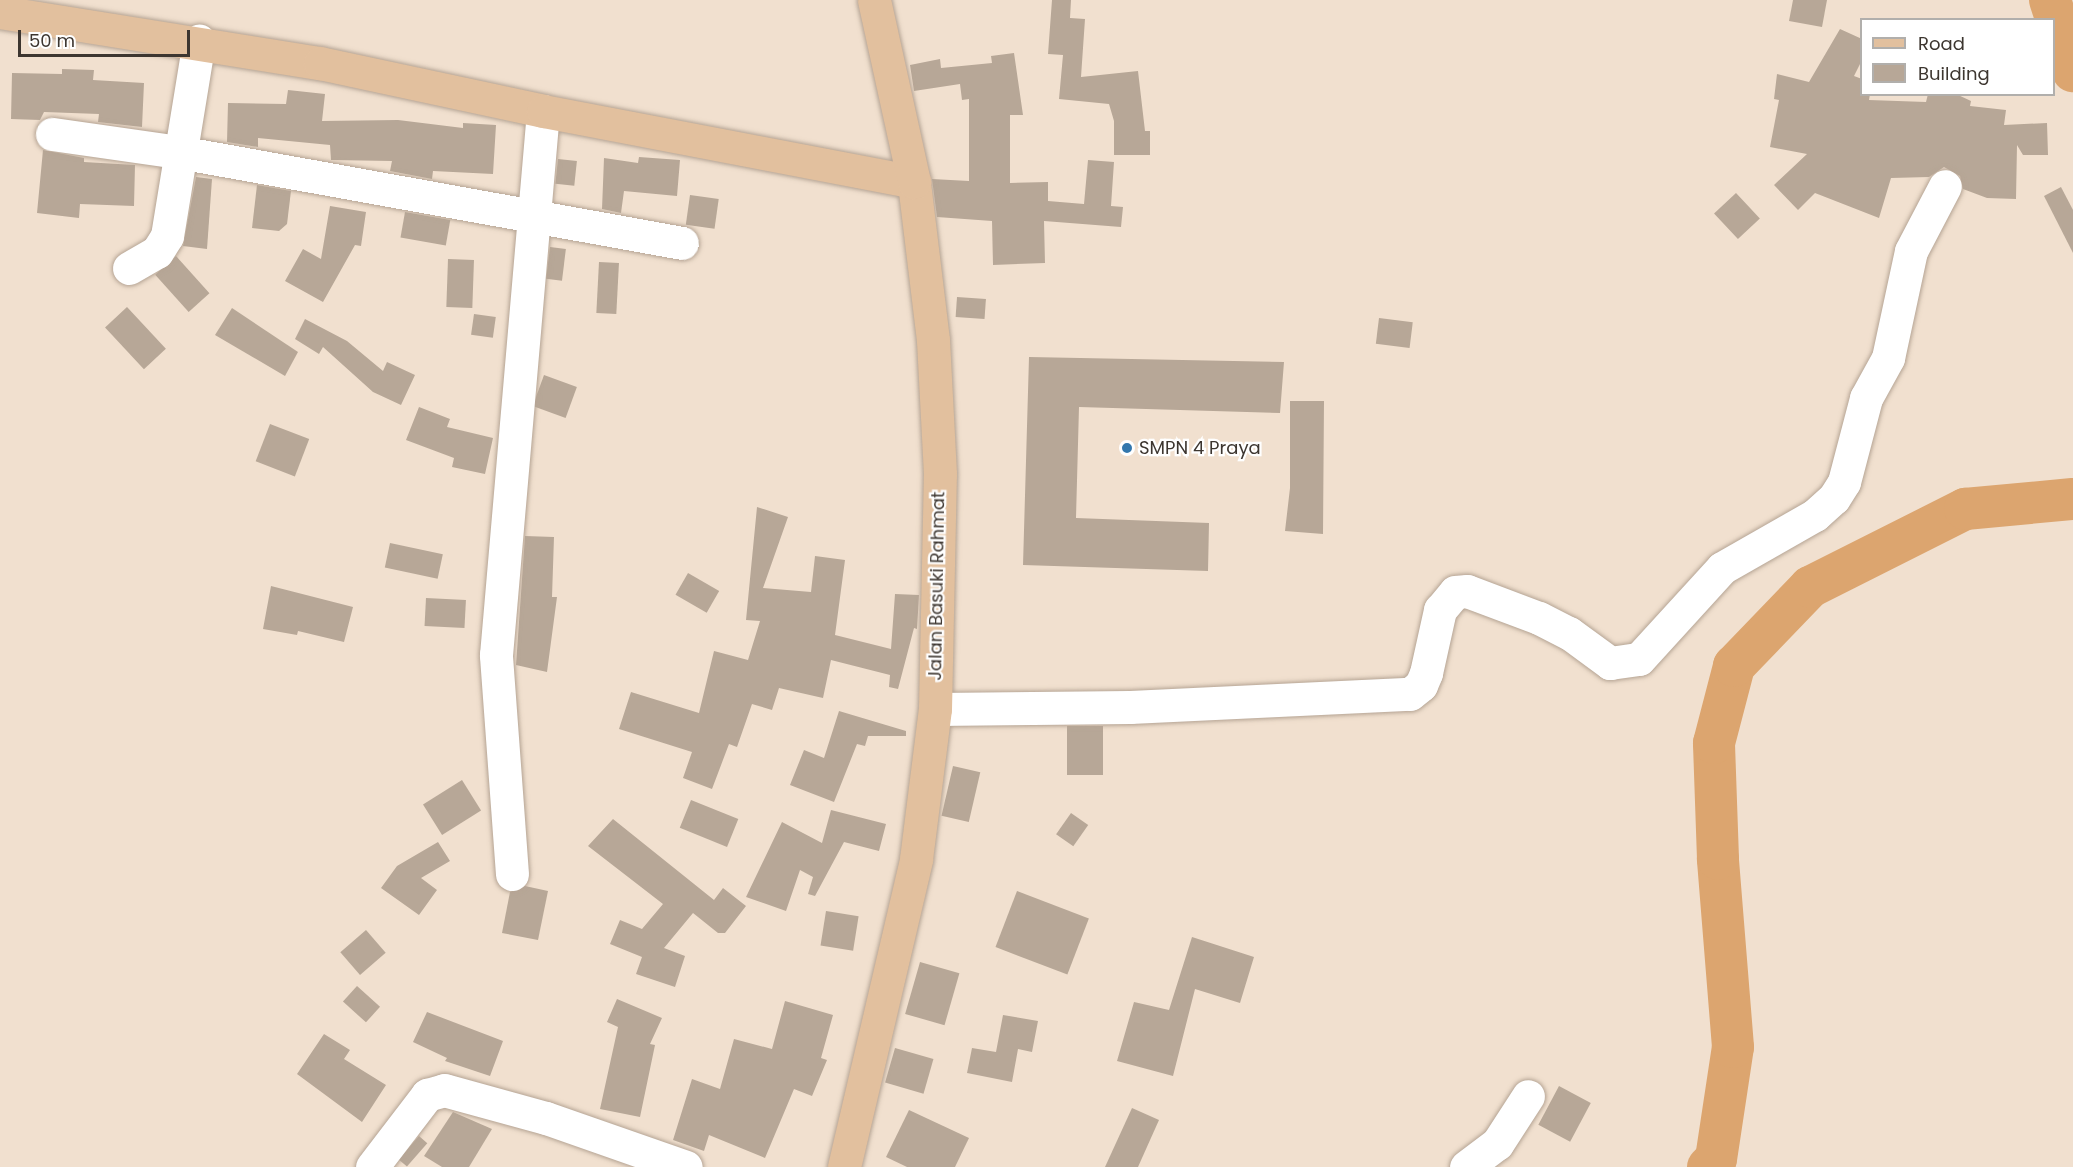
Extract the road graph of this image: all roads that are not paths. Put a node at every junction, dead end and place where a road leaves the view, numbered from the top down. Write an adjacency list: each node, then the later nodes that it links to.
1 (874, 0): 7 (main road, Jalan Basuki Rahmat)
2 (0, 12): 3 (main road)
3 (199, 41): 4 (main road); 6 (street)
4 (543, 111): 7 (main road); 9 (street)
5 (52, 134): 6 (street)
6 (179, 152): 9 (street); 11 (street)
7 (914, 182): 12 (main road, Jalan Basuki Rahmat)
8 (1945, 186): 12 (street)
9 (535, 219): 10 (street); 13 (street)
10 (682, 243)
11 (129, 268)
12 (935, 709): 17 (main road, Jalan Basuki Rahmat)
13 (512, 874)
14 (1528, 1096): 18 (street)
15 (372, 1167): 16 (street)
16 (686, 1167)
17 (843, 1167)
18 (1466, 1167)

